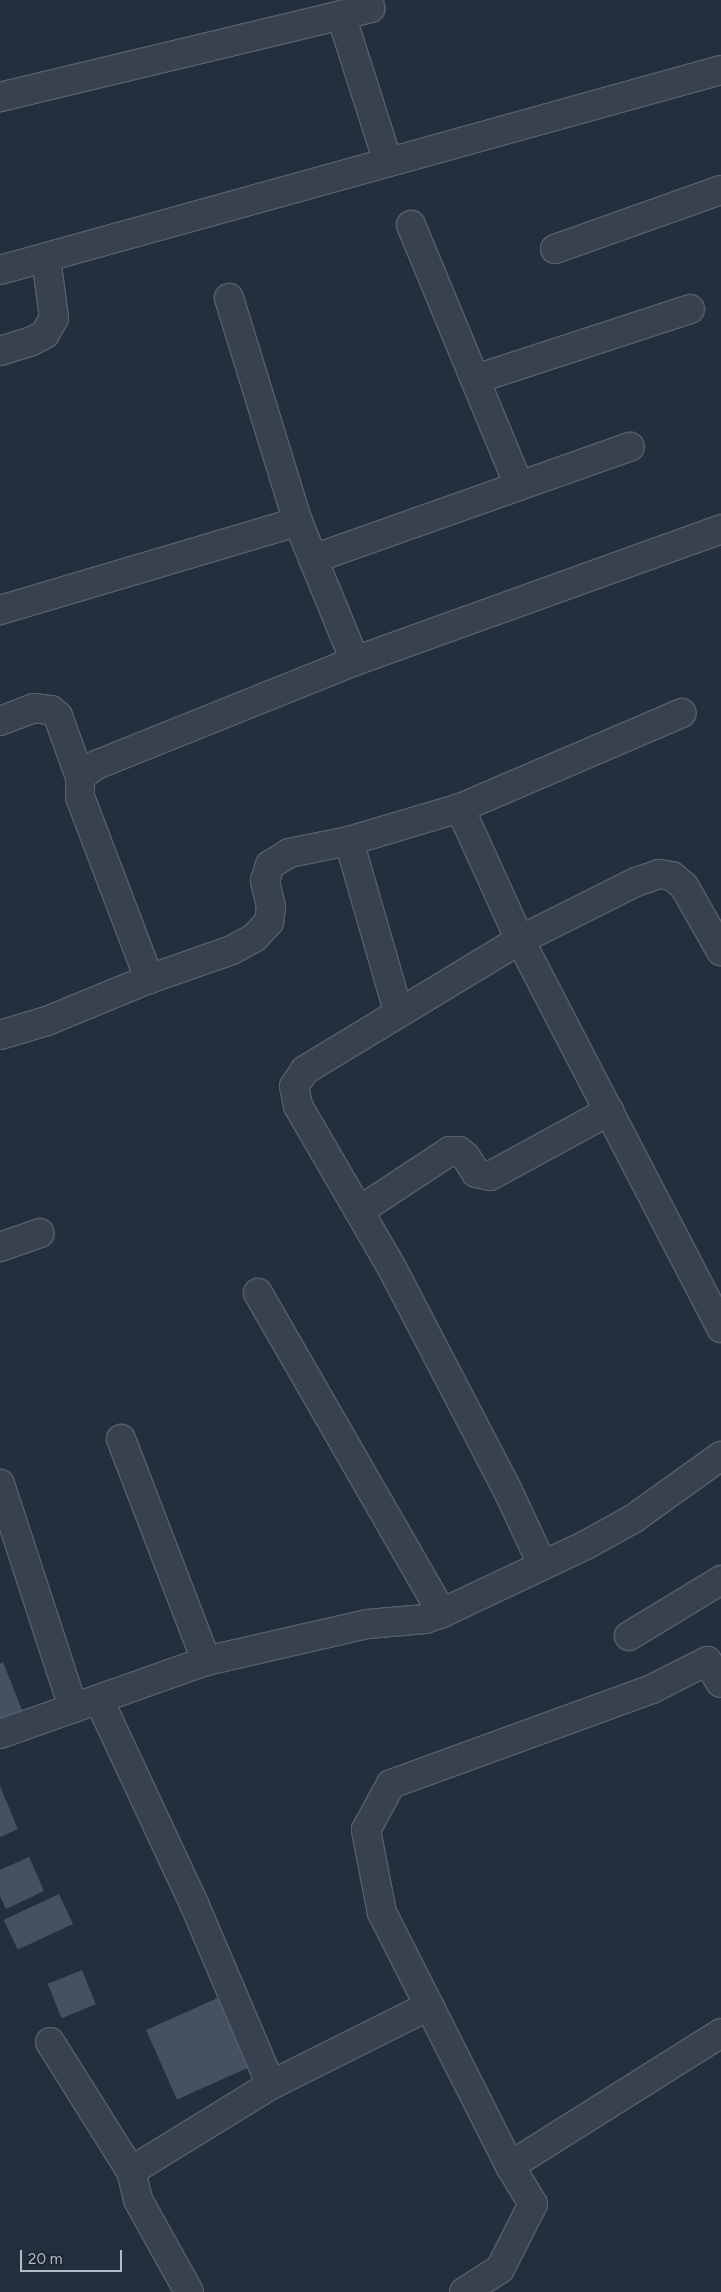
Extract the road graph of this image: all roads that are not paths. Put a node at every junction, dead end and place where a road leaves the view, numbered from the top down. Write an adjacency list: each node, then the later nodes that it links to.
1 (370, 8): 2 (street)
2 (341, 15): 4 (street); 5 (street)
3 (721, 70): 5 (street)
4 (0, 97)
5 (388, 162): 9 (street)
6 (721, 190): 8 (street)
7 (412, 225): 14 (street)
8 (555, 249)
9 (46, 258): 10 (street); 13 (street)
10 (0, 270)
11 (229, 298): 17 (street)
12 (690, 309): 14 (street)
13 (0, 350)
14 (476, 379): 16 (street)
15 (630, 447): 16 (street)
16 (519, 486): 19 (street)
17 (298, 522): 19 (street); 20 (street)
18 (721, 529): 21 (street)
19 (314, 560): 21 (street)
20 (0, 610)
21 (355, 661): 24 (street)
22 (682, 712): 25 (street)
23 (0, 721): 24 (street)
24 (80, 777): 29 (street)
25 (460, 808): 26 (street); 27 (street)
26 (349, 841): 29 (street); 30 (street)
27 (520, 940): 28 (street); 30 (street); 32 (street)
28 (721, 951)
29 (149, 979): 31 (street)
30 (398, 1011): 33 (street)
31 (0, 1035)
32 (609, 1111): 33 (street); 37 (street)
33 (359, 1211): 41 (street)
34 (40, 1233): 35 (street)
35 (0, 1247)
36 (258, 1293): 43 (street)
37 (721, 1328)
38 (121, 1439): 45 (street)
39 (721, 1456): 41 (street)
40 (0, 1484): 48 (street)
41 (542, 1564): 43 (street)
42 (721, 1580): 44 (street)
43 (442, 1613): 45 (street)
44 (628, 1636)
45 (206, 1661): 47 (street)
46 (721, 1684): 50 (street)
47 (99, 1700): 48 (street); 53 (street)
48 (73, 1708): 49 (street)
49 (0, 1734)
50 (429, 2006): 53 (street); 54 (street)
51 (721, 2034): 54 (street)
52 (50, 2042): 55 (street)
53 (272, 2085): 55 (street)
54 (510, 2166): 57 (street)
55 (131, 2171): 56 (street)
56 (189, 2292)
57 (464, 2292)

